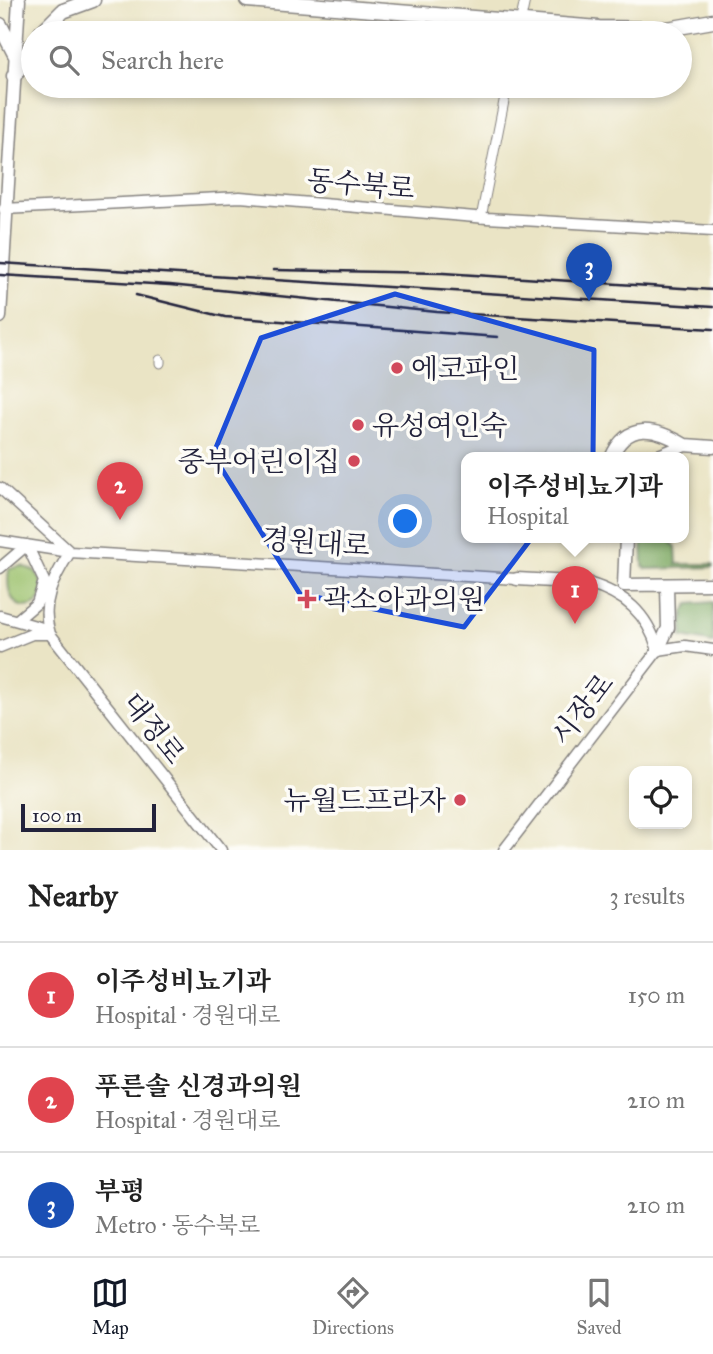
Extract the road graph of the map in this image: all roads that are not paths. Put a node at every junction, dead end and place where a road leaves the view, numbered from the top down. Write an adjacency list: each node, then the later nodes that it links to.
1 (19, 0): 11 (main road)
2 (93, 0): 5 (main road)
3 (247, 0): 6 (main road)
4 (524, 0): 7 (street)
5 (53, 21)
6 (451, 21)
7 (520, 21)
8 (713, 21): 10 (main road)
9 (0, 25): 11 (main road)
10 (692, 25)
11 (15, 54): 13 (main road)
12 (21, 65): 13 (main road)
13 (14, 76): 15 (main road)
14 (505, 98): 16 (street)
15 (4, 209): 16 (street, 동수북로); 18 (main road)
16 (481, 218): 17 (street, 동수북로)
17 (713, 231)
18 (0, 308): 19 (main road)
19 (0, 317)
20 (685, 445): 21 (main road); 22 (main road); 23 (main road)
21 (713, 447)
22 (614, 452)
23 (668, 452)
24 (0, 488): 28 (street)
25 (0, 541): 27 (street, 경원대로)
26 (626, 543): 33 (main road)
27 (27, 545): 28 (street, 경원대로); 29 (street); 36 (street)
28 (70, 552): 30 (street, 경원대로); 37 (street)
29 (0, 568)
30 (517, 579): 31 (main road, 경원대로)
31 (588, 583): 33 (street, 경원대로); 39 (street)
32 (713, 584): 34 (main road, 경원대로)
33 (624, 585): 34 (main road, 경원대로)
34 (667, 586): 39 (main road, 시장로)
35 (0, 616): 36 (street)
36 (17, 620): 37 (street)
37 (50, 634): 38 (street); 41 (street, 대정로)
38 (0, 647)
39 (658, 650): 40 (street); 42 (street, 시장로)
40 (713, 650)
41 (221, 850)
42 (504, 850)

